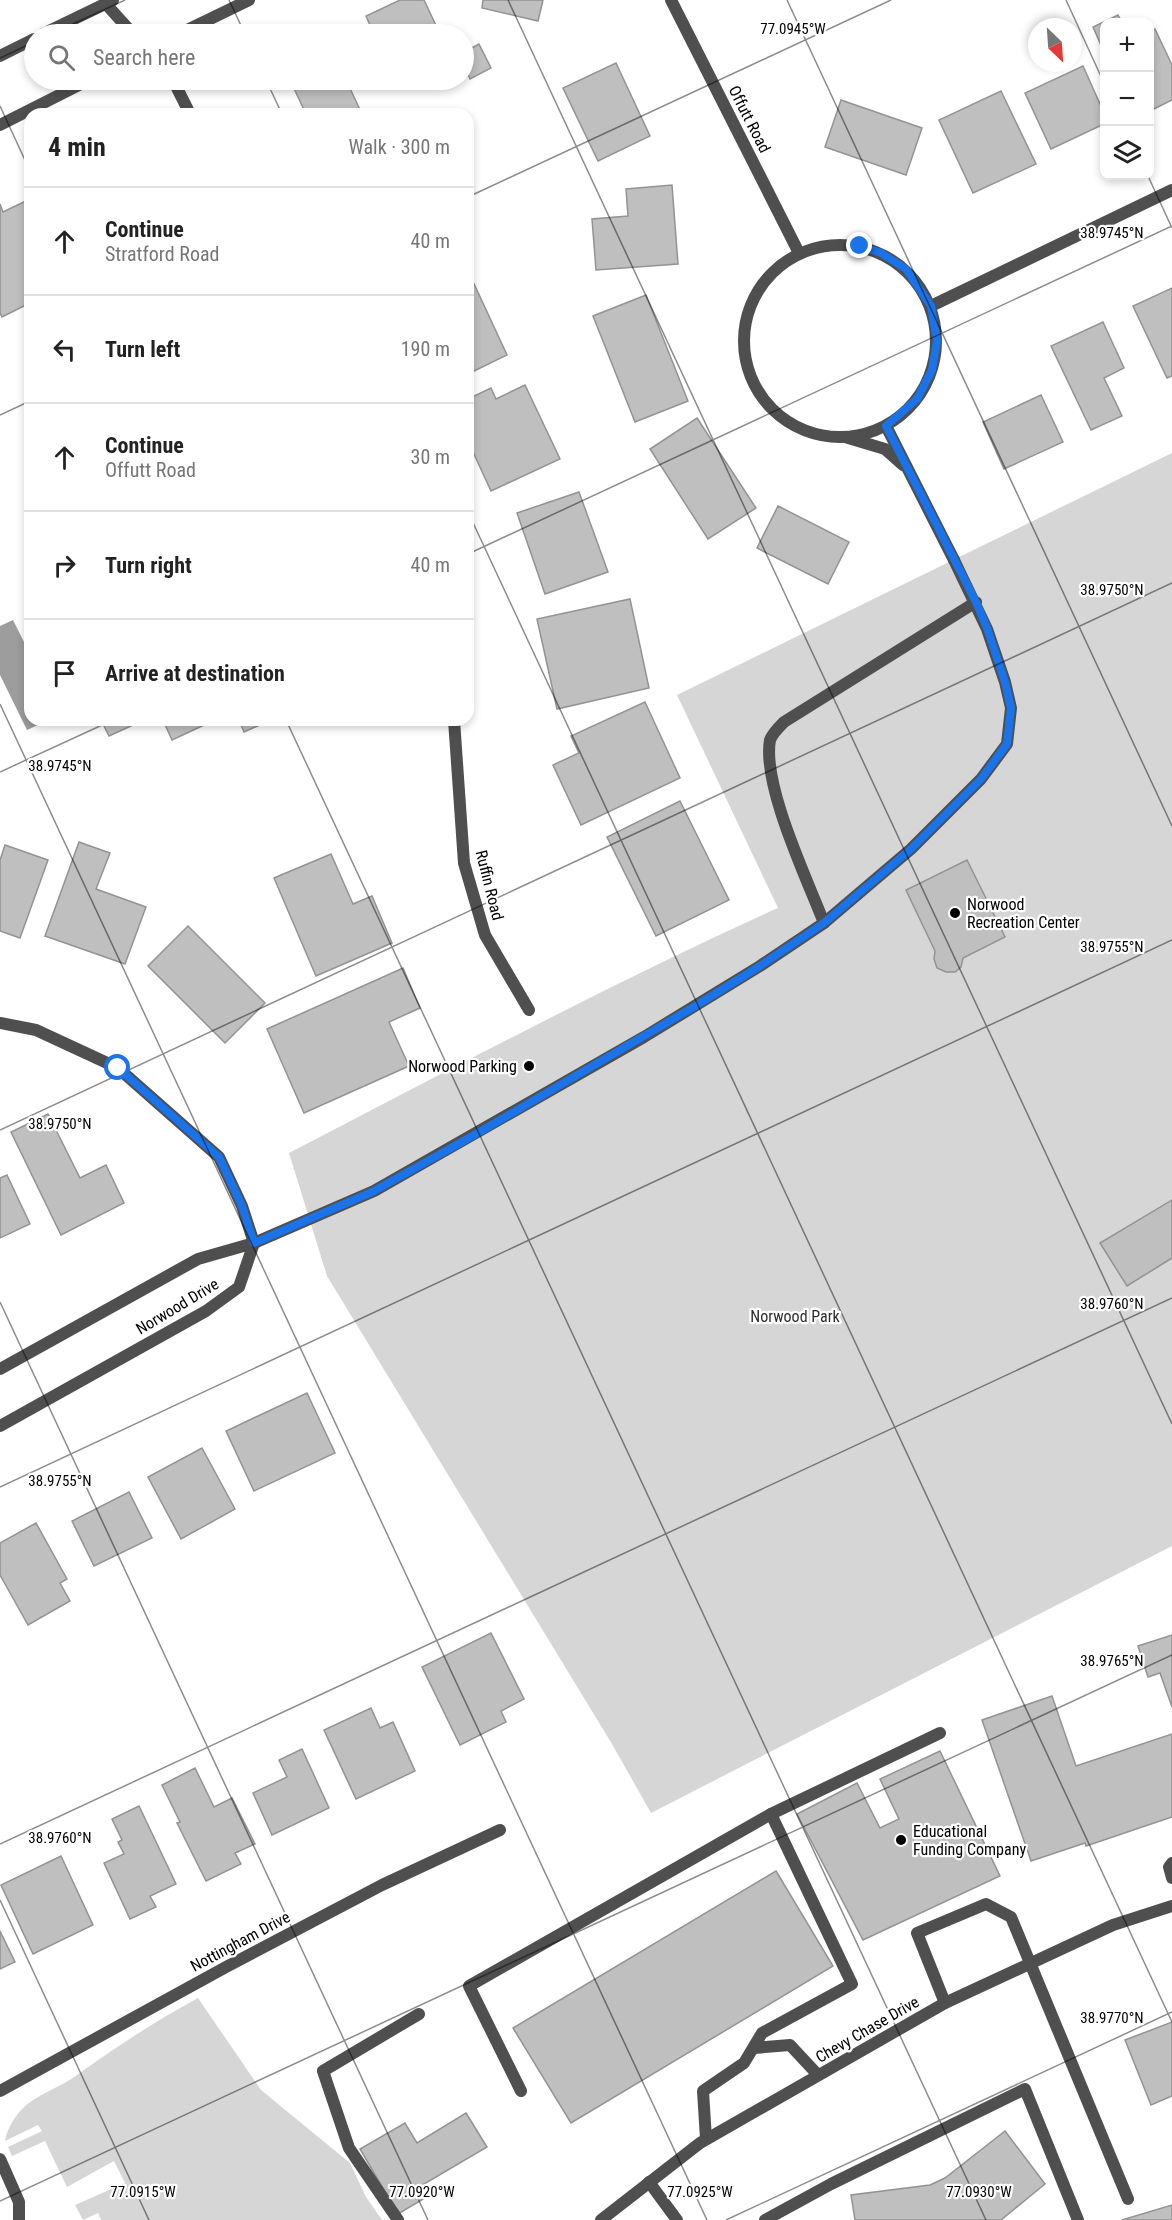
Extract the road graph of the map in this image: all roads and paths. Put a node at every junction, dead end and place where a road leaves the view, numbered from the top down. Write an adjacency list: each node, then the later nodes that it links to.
1 (249, 0): 6 (street)
2 (671, 0): 16 (street, Offutt Road)
3 (110, 2): 4 (street); 5 (street)
4 (65, 24)
5 (126, 24)
6 (200, 24)
7 (24, 44): 8 (street)
8 (0, 56)
9 (69, 90): 11 (street)
10 (178, 90): 12 (street)
11 (34, 108)
12 (187, 108)
13 (24, 113): 14 (street)
14 (0, 125)
15 (1172, 190): 17 (street)
16 (799, 253): 17 (street); 19 (street)
17 (931, 306): 18 (street)
18 (886, 426): 19 (street); 20 (street)
19 (845, 437): 20 (street)
20 (910, 472): 21 (street)
21 (976, 602): 23 (street); 23 (street)
22 (454, 726): 24 (street, Ruffin Road)
23 (824, 923): 26 (street)
24 (529, 1010)
25 (0, 1023): 26 (street)
26 (254, 1243): 27 (street, Norwood Drive); 28 (street, Norwood Drive)
27 (0, 1369)
28 (0, 1426)
29 (940, 1733): 30 (street)
30 (771, 1814): 38 (street); 41 (street)
31 (500, 1830): 40 (street, Nottingham Drive)
32 (1172, 1863): 33 (street)
33 (1172, 1878)
34 (1172, 1906): 35 (street, Chevy Chase Drive)
35 (1030, 1964): 36 (street, Chevy Chase Drive); 36 (street); 45 (street)
36 (945, 2003): 39 (street, Chevy Chase Drive)
37 (419, 2014): 48 (street)
38 (754, 2048): 39 (street); 42 (street)
39 (818, 2075): 42 (street, Chevy Chase Drive)
40 (0, 2091)
41 (521, 2091)
42 (706, 2139): 44 (street, Chevy Chase Drive)
43 (0, 2159): 47 (street)
44 (649, 2182): 49 (street, Chevy Chase Drive); 50 (street)
45 (1128, 2199)
46 (768, 2219): 51 (street)
47 (19, 2220)
48 (398, 2220)
49 (601, 2220)
50 (677, 2220)
51 (1078, 2220)

